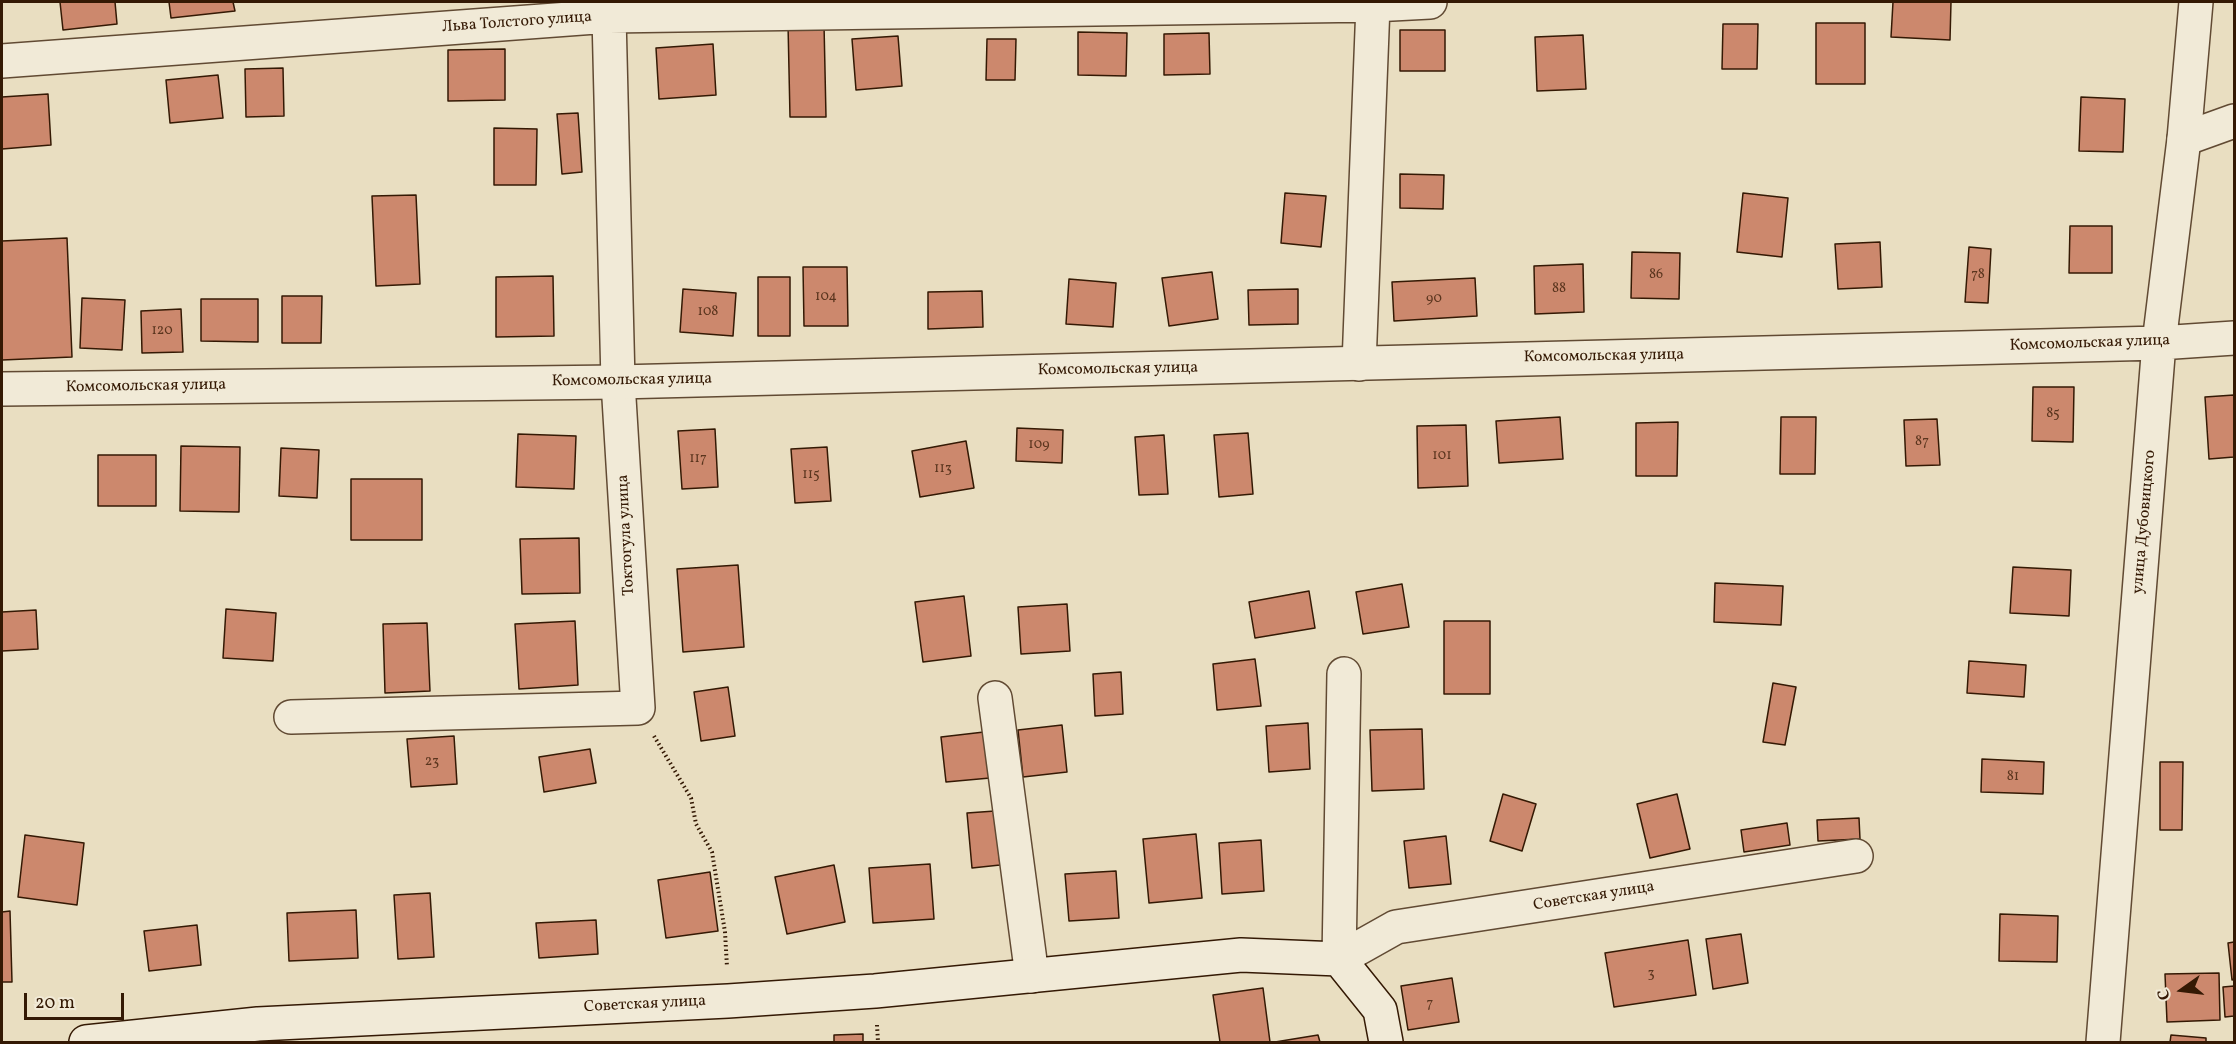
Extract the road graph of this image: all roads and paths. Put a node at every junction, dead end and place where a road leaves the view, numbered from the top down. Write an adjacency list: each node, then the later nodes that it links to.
1 (1430, 2): 3 (street, Льва Толстого улица)
2 (2196, 2): 7 (street, улица Дубовицкого)
3 (1373, 5): 4 (street, Льва Толстого улица); 10 (street)
4 (609, 16): 5 (street, Льва Толстого улица); 11 (street, Токтогула улица)
5 (2, 61)
6 (2235, 121): 7 (street)
7 (2184, 139): 9 (street, улица Дубовицкого)
8 (2235, 339): 9 (street, Комсомольская улица)
9 (2159, 343): 10 (street, Комсомольская улица); 24 (street, улица Дубовицкого)
10 (1359, 364): 11 (street, Комсомольская улица)
11 (618, 382): 12 (street, Комсомольская улица); 15 (street, Токтогула улица)
12 (2, 389)
13 (1344, 674): 18 (street)
14 (995, 698): 19 (street)
15 (638, 708): 16 (street); 20 (path)
16 (291, 717)
17 (1856, 856): 18 (street, Советская улица)
18 (1339, 959): 19 (street, Советская улица); 23 (street)
19 (1032, 976): 20 (street, Советская улица)
20 (728, 1001): 21 (street, Советская улица)
21 (258, 1033): 22 (street, Советская улица)
22 (86, 1042)
23 (1386, 1042)
24 (2103, 1042)

